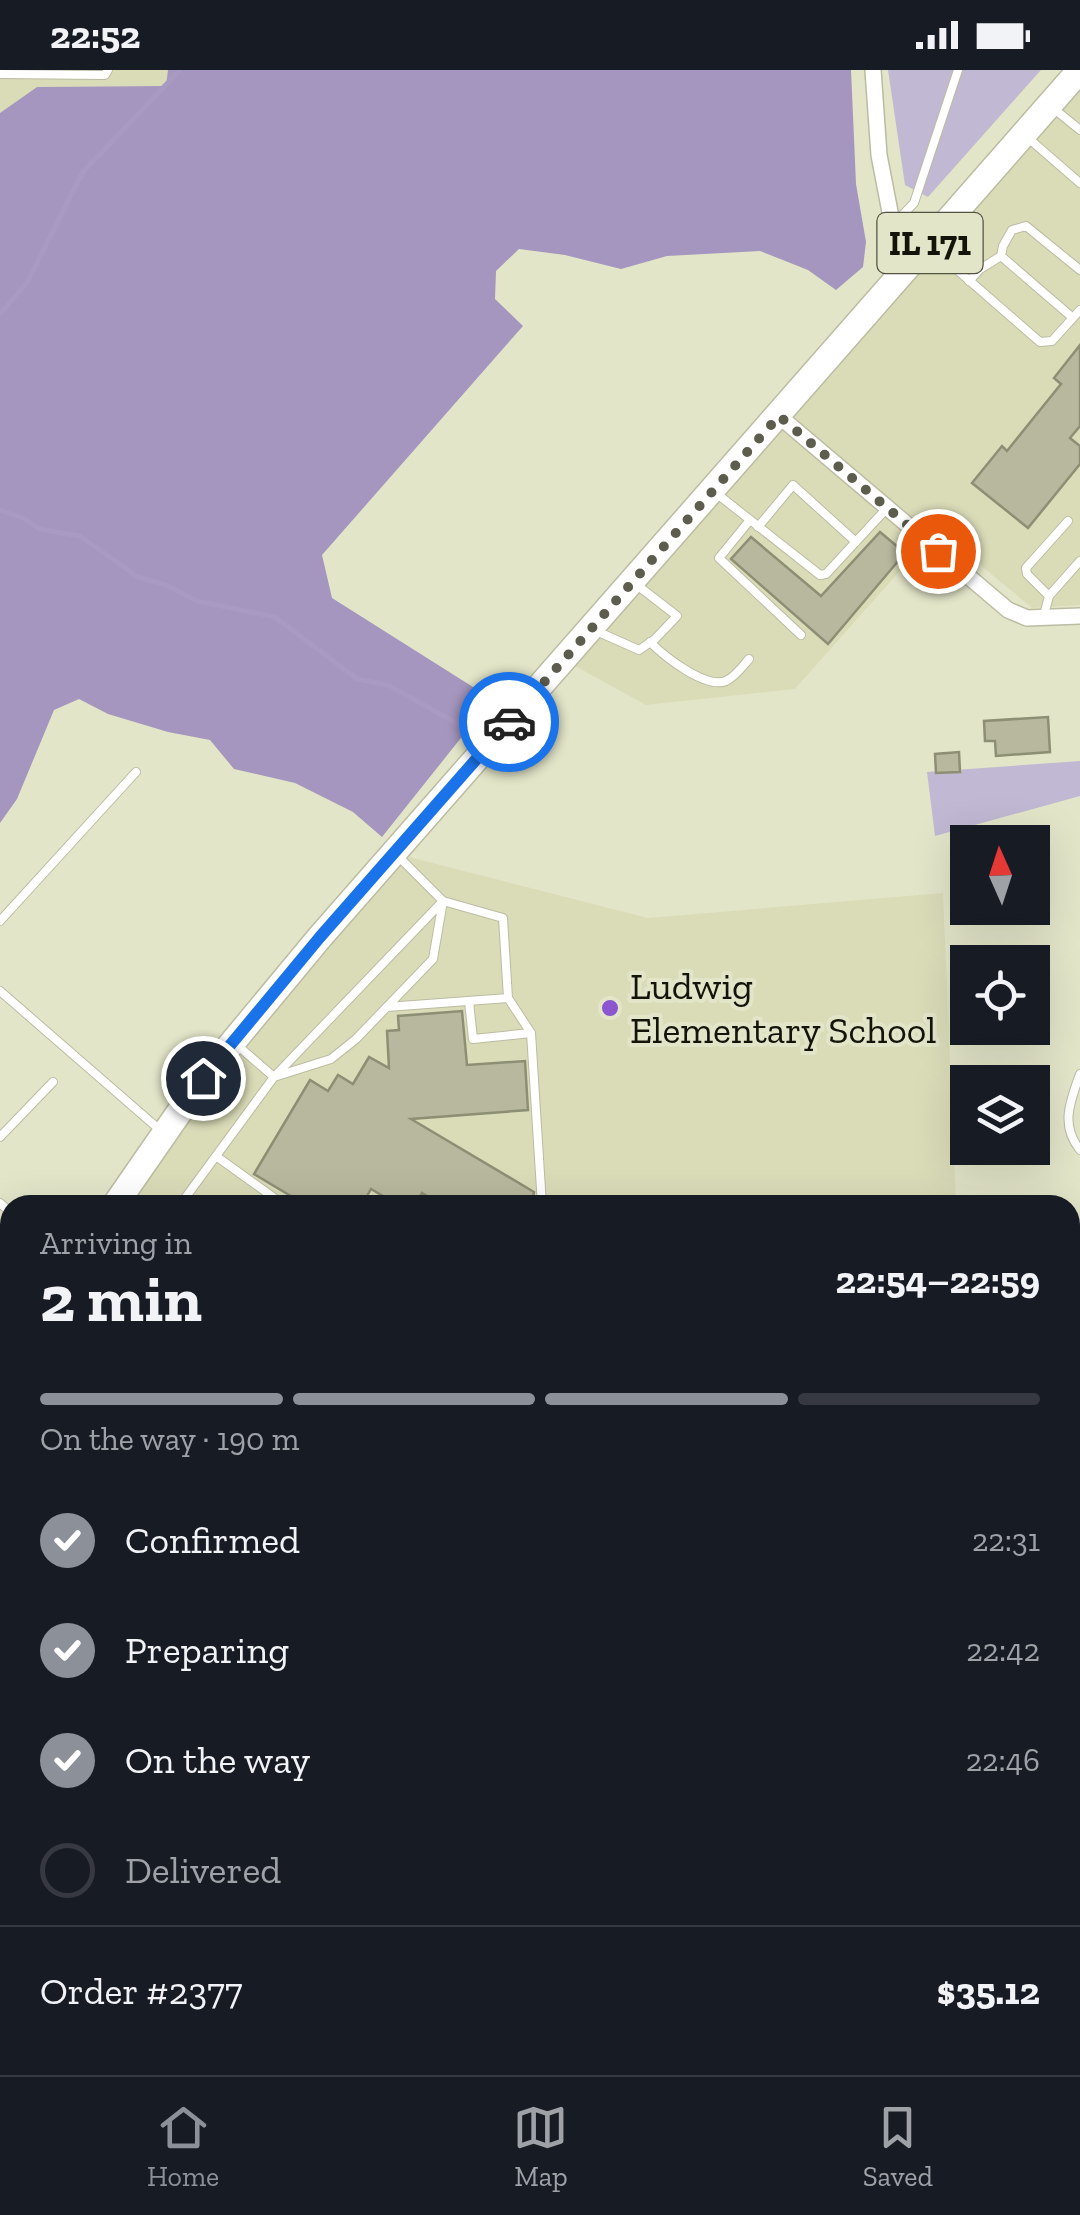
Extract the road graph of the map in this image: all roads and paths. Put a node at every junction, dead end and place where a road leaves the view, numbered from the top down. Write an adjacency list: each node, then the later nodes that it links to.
1 (108, 70): 4 (lane)
2 (873, 70): 10 (street)
3 (958, 70): 10 (lane)
4 (0, 74)
5 (1078, 77): 6 (main road, IL 171)
6 (1050, 105): 7 (lane); 8 (main road, IL 171)
7 (1080, 130)
8 (1024, 134): 9 (lane); 11 (main road, IL 171)
9 (1080, 184)
10 (892, 226): 14 (street)
11 (928, 245): 14 (main road, IL 171); 15 (lane)
12 (1001, 256): 13 (lane); 15 (lane); 17 (lane)
13 (1080, 270)
14 (902, 274): 18 (main road, IL 171)
15 (969, 281): 17 (lane)
16 (1080, 310): 17 (lane)
17 (1072, 318)
18 (779, 416): 19 (main road, IL 171); 20 (street)
19 (714, 490): 22 (lane); 25 (main road, IL 171)
20 (888, 506): 23 (lane); 28 (street)
21 (1068, 521): 26 (lane)
22 (754, 524): 23 (lane); 23 (lane); 30 (lane)
23 (856, 542)
24 (1080, 561): 26 (lane)
25 (633, 582): 29 (main road, IL 171); 31 (lane)
26 (1049, 596): 28 (lane)
27 (1080, 616): 28 (street)
28 (1043, 618)
29 (592, 628): 31 (lane); 34 (main road, IL 171)
30 (801, 635)
31 (650, 642): 32 (lane)
32 (749, 660)
33 (136, 772): 36 (lane)
34 (394, 852): 35 (lane); 42 (main road, IL 171)
35 (442, 902): 38 (lane); 40 (lane); 44 (lane)
36 (0, 921)
37 (0, 990): 46 (lane)
38 (508, 998): 39 (lane); 41 (lane)
39 (469, 1001): 40 (lane); 41 (lane)
40 (387, 1007): 44 (lane)
41 (530, 1033): 53 (lane)
42 (232, 1041): 44 (lane); 46 (main road, IL 171)
43 (1080, 1074): 48 (lane)
44 (274, 1077): 49 (lane)
45 (53, 1082): 47 (lane)
46 (163, 1133): 50 (main road, IL 171)
47 (0, 1137)
48 (1080, 1150)
49 (216, 1156): 51 (lane); 52 (lane)
50 (121, 1195)
51 (187, 1195)
52 (270, 1195)
53 (541, 1195)

